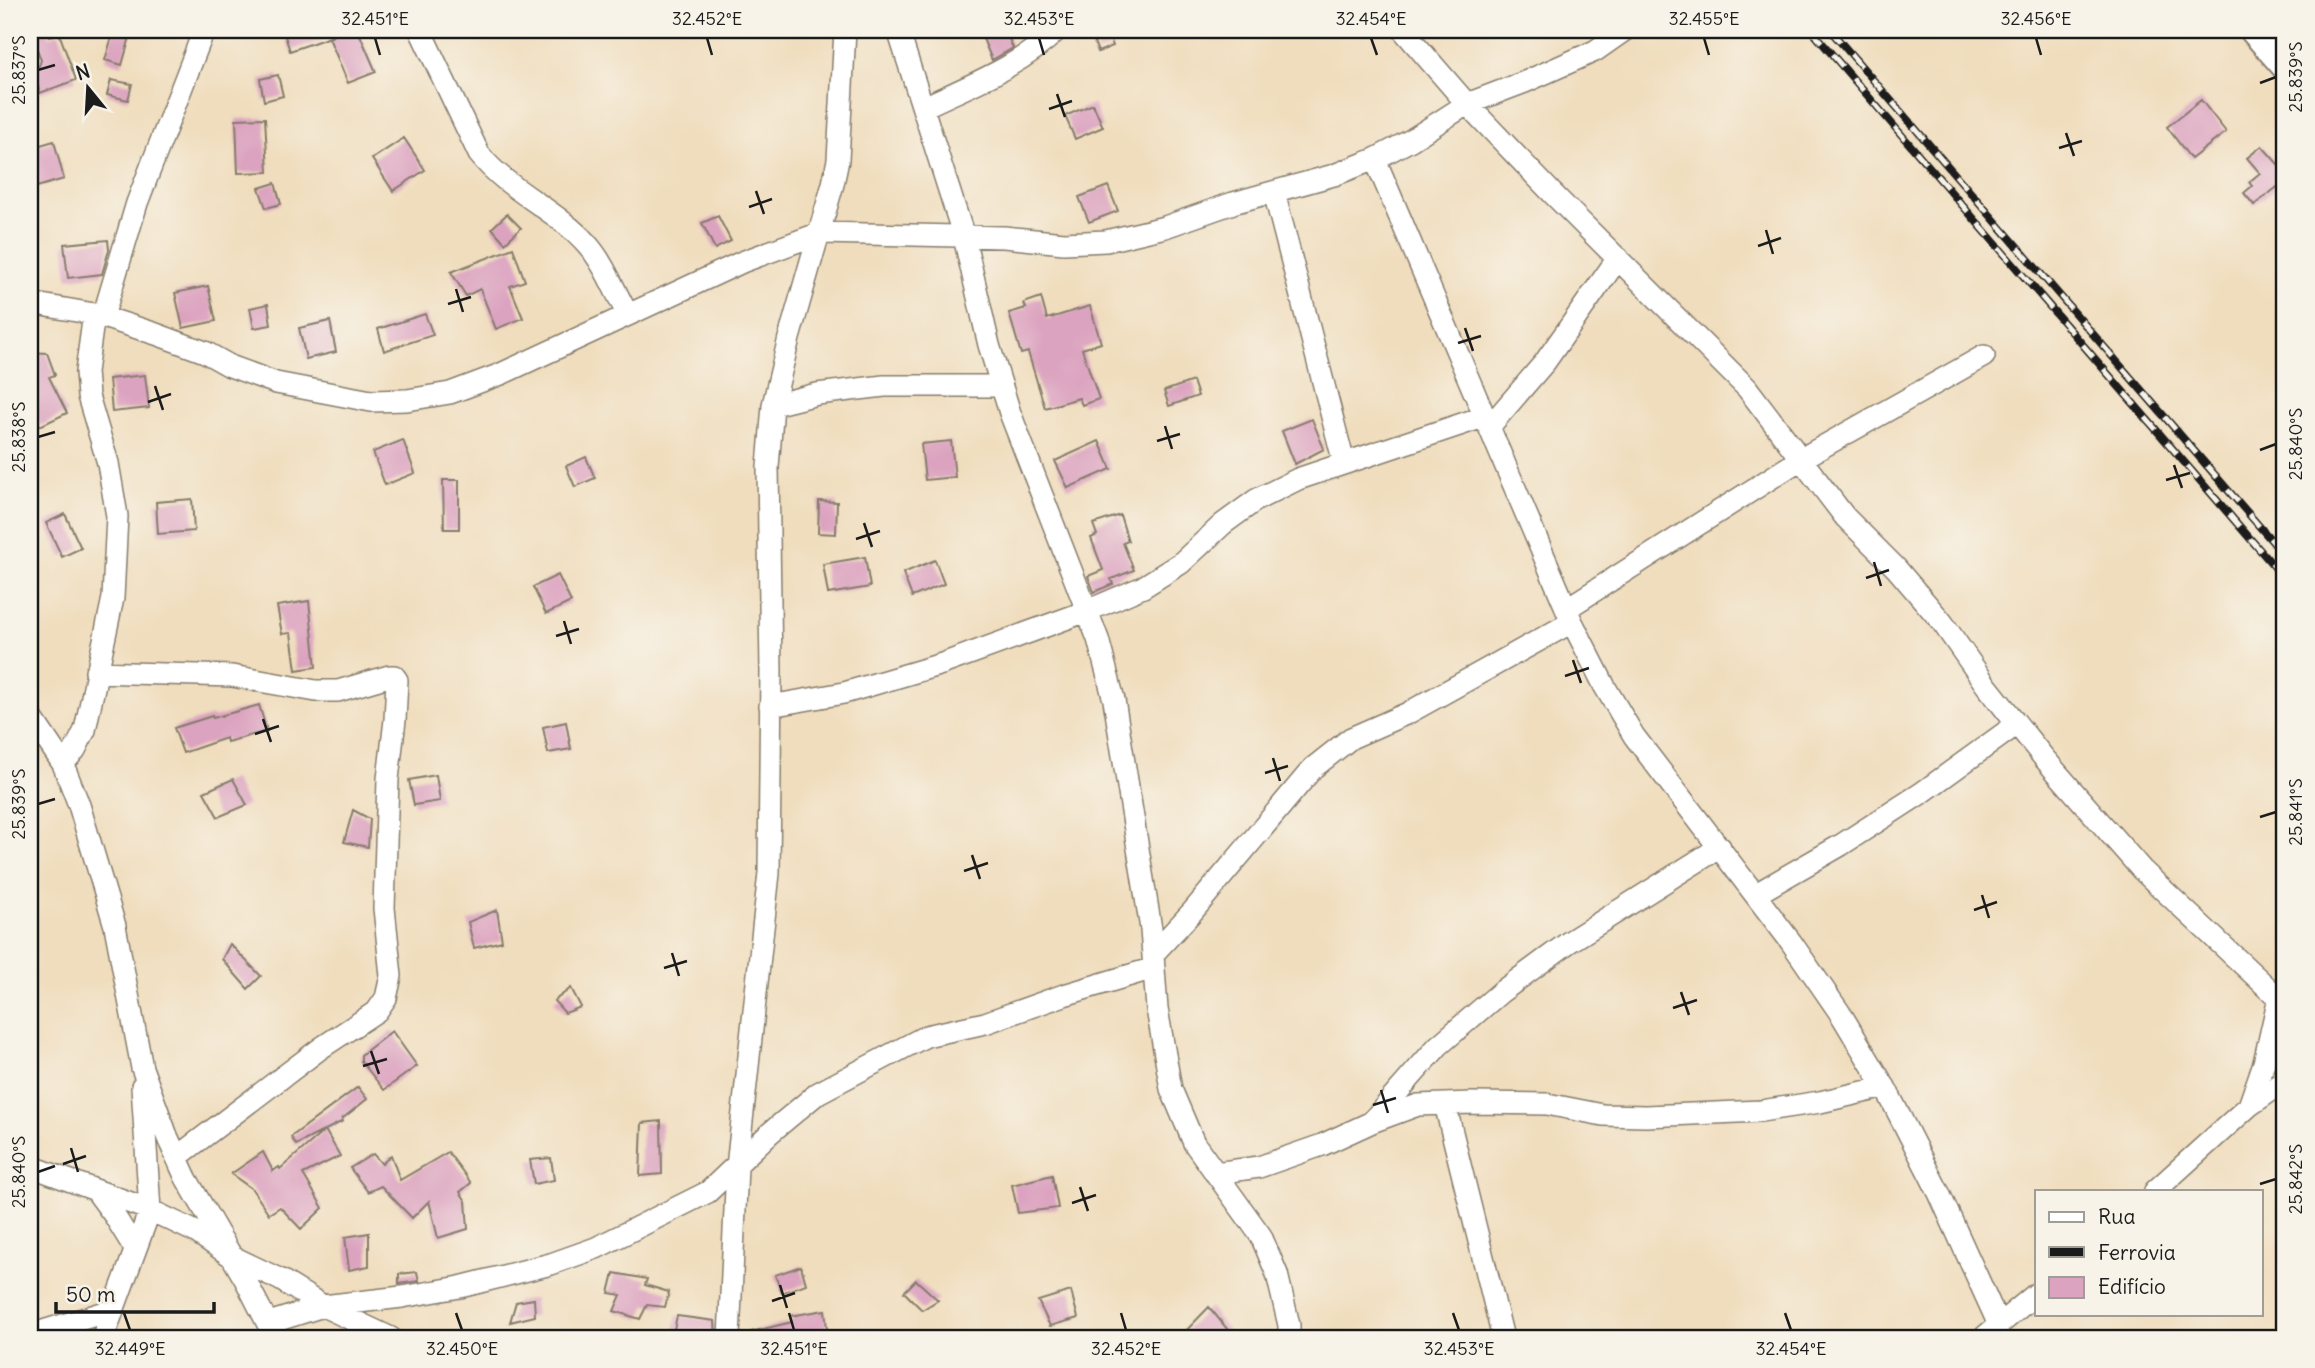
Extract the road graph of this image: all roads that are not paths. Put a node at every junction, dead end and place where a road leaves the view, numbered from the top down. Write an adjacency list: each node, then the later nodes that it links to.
1 (204, 30): 19 (street)
2 (420, 30): 18 (street)
3 (845, 30): 14 (street)
4 (898, 30): 11 (street)
5 (1057, 30): 11 (street)
6 (1403, 30): 10 (street)
7 (1625, 30): 10 (street)
8 (2254, 30): 9 (street)
9 (2285, 65)
10 (1467, 104): 12 (street); 16 (street)
11 (924, 107): 15 (street)
12 (1376, 159): 13 (street); 23 (street)
13 (1274, 192): 15 (street); 25 (street)
14 (820, 233): 15 (street); 18 (street); 22 (street)
15 (964, 237): 21 (street)
16 (1618, 258): 23 (street); 24 (street)
17 (30, 303): 19 (street)
18 (628, 315): 19 (street)
19 (98, 316): 28 (street)
20 (1984, 356): 24 (street)
21 (1002, 386): 22 (street); 26 (street)
22 (773, 405): 29 (street)
23 (1488, 421): 25 (street); 27 (street)
24 (1801, 459): 27 (street); 31 (street)
25 (1344, 463): 26 (street)
26 (1087, 611): 29 (street); 35 (street)
27 (1569, 615): 33 (street); 35 (street)
28 (96, 672): 32 (street); 43 (street)
29 (770, 706): 45 (street)
30 (30, 715): 32 (street)
31 (2017, 724): 34 (street); 36 (street)
32 (63, 764): 37 (street)
33 (1720, 847): 34 (street); 42 (street)
34 (1756, 894): 39 (street)
35 (1153, 961): 45 (street); 46 (street)
36 (2282, 1000): 41 (street)
37 (142, 1068): 43 (street); 49 (street)
38 (2285, 1081): 41 (street)
39 (1885, 1087): 40 (street); 56 (street)
40 (1445, 1104): 42 (street); 62 (street)
41 (2249, 1106): 47 (street)
42 (1372, 1122): 46 (street)
43 (177, 1157): 51 (street)
44 (30, 1166): 48 (street)
45 (737, 1167): 53 (street); 60 (street)
46 (1215, 1173): 61 (street)
47 (2156, 1190)
48 (97, 1192): 49 (street); 50 (street)
49 (150, 1210): 50 (street); 51 (street)
50 (135, 1249): 54 (street)
51 (231, 1256): 53 (street); 55 (street)
52 (2035, 1295): 56 (street)
53 (323, 1306): 55 (street); 59 (street)
54 (112, 1310): 57 (street); 58 (street)
55 (272, 1331)
56 (1991, 1332)
57 (30, 1335)
58 (103, 1338)
59 (391, 1338)
60 (729, 1338)
61 (1289, 1338)
62 (1503, 1338)

